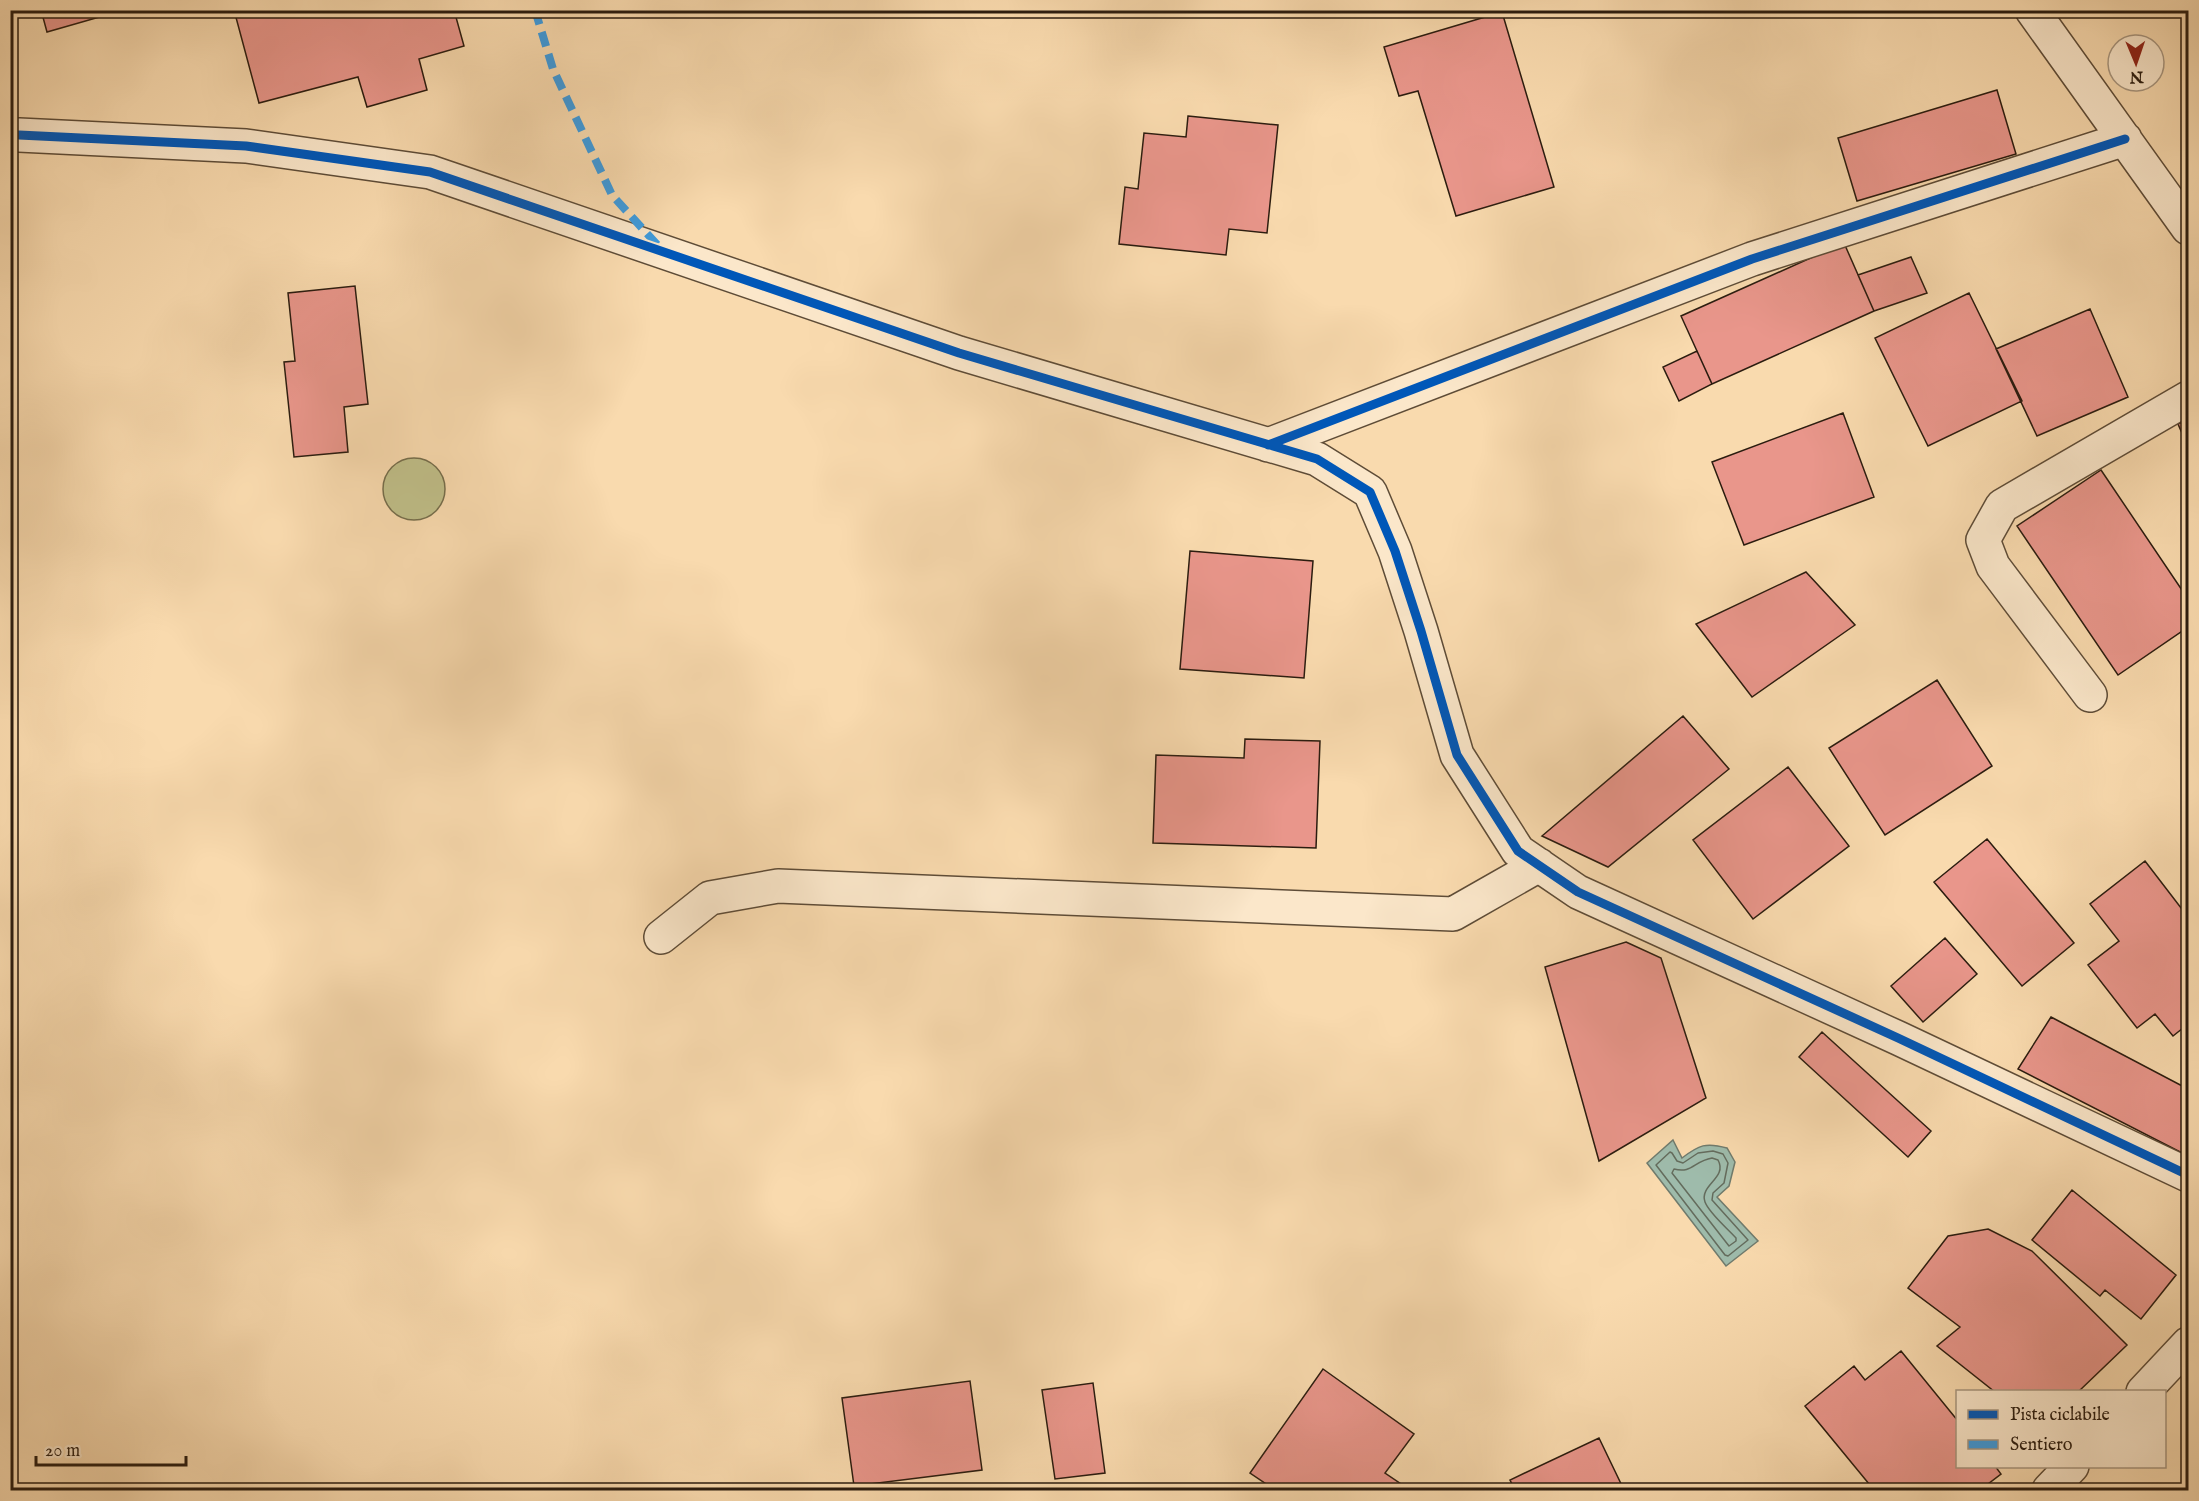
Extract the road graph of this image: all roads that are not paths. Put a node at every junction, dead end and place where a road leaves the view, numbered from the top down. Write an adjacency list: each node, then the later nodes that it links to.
1 (2032, 10): 3 (street)
2 (19, 135): 6 (street)
3 (2125, 139): 4 (street); 6 (street)
4 (2188, 228)
5 (2188, 398): 7 (street)
6 (1268, 445): 8 (street)
7 (2090, 695)
8 (1539, 865): 9 (street); 10 (street)
9 (661, 937)
10 (2188, 1175)
11 (2188, 1344): 12 (street)
12 (2145, 1390)
13 (2071, 1468): 14 (street)
14 (2049, 1491)

